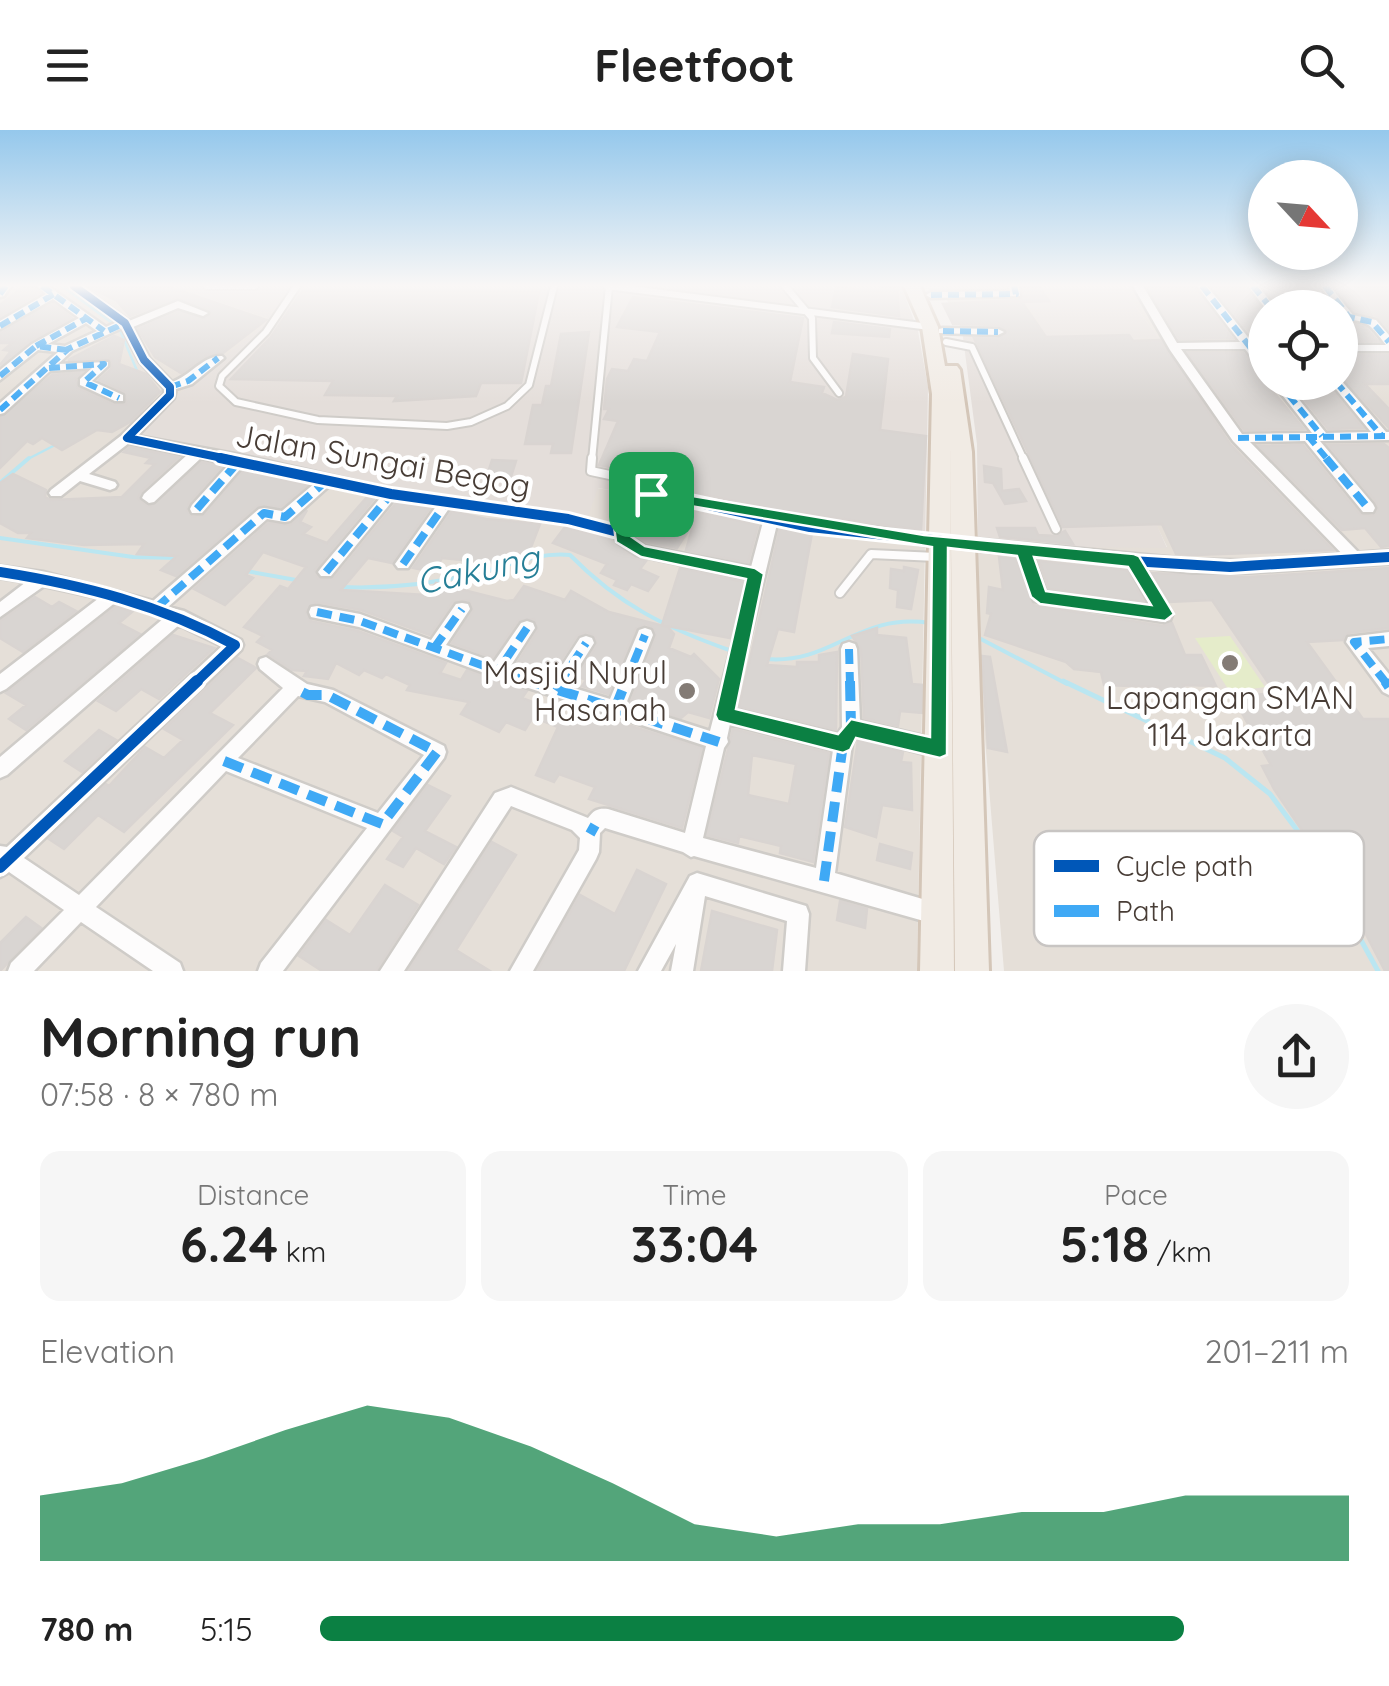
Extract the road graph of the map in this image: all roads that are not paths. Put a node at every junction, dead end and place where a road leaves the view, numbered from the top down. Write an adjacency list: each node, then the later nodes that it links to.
1 (74, 325): 19 (street)
2 (98, 325): 14 (street)
3 (120, 325): 14 (street)
4 (125, 325): 26 (street)
5 (271, 325): 6 (lane)
6 (544, 325)
7 (604, 325): 41 (lane)
8 (817, 325): 27 (lane)
9 (891, 325): 16 (lane)
10 (935, 325): 16 (main road)
11 (937, 325): 16 (main road)
12 (1164, 325): 20 (street)
13 (1233, 325): 17 (street)
14 (106, 330): 22 (street)
15 (998, 332): 16 (street)
16 (939, 333): 49 (lane); 51 (main road); 52 (main road)
17 (1248, 344): 20 (street)
18 (1389, 345): 21 (street)
19 (36, 346): 22 (street); 25 (street)
20 (1178, 346): 35 (street)
21 (1358, 347)
22 (66, 350): 24 (street)
23 (218, 358): 26 (street)
24 (49, 368): 28 (street); 31 (street)
25 (0, 376)
26 (170, 387): 34 (street)
27 (839, 393)
28 (119, 398)
29 (1290, 400): 32 (street)
30 (1353, 400): 33 (street)
31 (0, 409)
32 (1315, 436): 33 (street); 35 (street); 47 (street)
33 (1386, 436)
34 (127, 438): 36 (street, Jalan Sungai Begog); 38 (street)
35 (1238, 438): 54 (street)
36 (200, 452): 37 (street, Jalan Sungai Begog); 44 (street)
37 (240, 460): 39 (street, Jalan Sungai Begog); 46 (street)
38 (78, 476): 40 (street); 42 (street)
39 (326, 481): 43 (street, Jalan Sungai Begog); 64 (street)
40 (110, 486)
41 (675, 489)
42 (56, 493)
43 (390, 494): 45 (street, Jalan Sungai Begog); 59 (street)
44 (149, 498)
45 (446, 503): 50 (street, Jalan Sungai Begog); 57 (street)
46 (197, 508)
47 (1368, 508)
48 (771, 518): 50 (street); 52 (street); 60 (street)
49 (1056, 529)
50 (620, 530): 60 (street)
51 (965, 544): 52 (street); 53 (street); 75 (main road)
52 (940, 550): 62 (lane); 75 (main road)
53 (1024, 550): 56 (street); 56 (street)
54 (1354, 557): 55 (street); 56 (street)
55 (1389, 557)
56 (1134, 561)
57 (403, 564)
58 (0, 572): 61 (street)
59 (326, 572)
60 (755, 574): 83 (street)
61 (44, 578): 63 (street); 66 (street)
62 (840, 594)
63 (113, 596): 64 (street); 78 (street)
64 (156, 608): 68 (street)
65 (462, 610): 73 (street)
66 (0, 611)
67 (317, 612): 73 (street)
68 (178, 616): 88 (street); 92 (street)
69 (527, 628): 77 (street)
70 (646, 635): 82 (street)
71 (1389, 640): 79 (street)
72 (586, 643): 81 (street)
73 (434, 648): 77 (street)
74 (850, 649): 84 (street)
75 (954, 654): 86 (main road); 107 (main road)
76 (266, 664): 80 (street)
77 (498, 671): 81 (street)
78 (0, 684)
79 (1389, 687)
80 (294, 688): 87 (street); 89 (street)
81 (555, 690): 82 (street)
82 (615, 709): 85 (street)
83 (725, 715): 84 (street); 85 (street)
84 (847, 736): 86 (street); 93 (street)
85 (719, 742): 91 (street)
86 (940, 749): 96 (main road)
87 (224, 761): 89 (street); 95 (street)
88 (0, 770)
89 (382, 824): 100 (street)
90 (596, 825): 91 (street)
91 (691, 848): 93 (street)
92 (3, 860): 95 (street)
93 (824, 881): 96 (street)
94 (696, 883): 103 (street); 104 (street); 105 (street)
95 (78, 909): 97 (street); 98 (street)
96 (938, 914): 106 (main road)
97 (146, 964): 99 (street)
98 (20, 971)
99 (172, 971)
100 (269, 971)
101 (390, 971): 102 (street)
102 (520, 971)
103 (649, 971)
104 (682, 971)
105 (794, 971)
106 (937, 971)
107 (972, 971)

